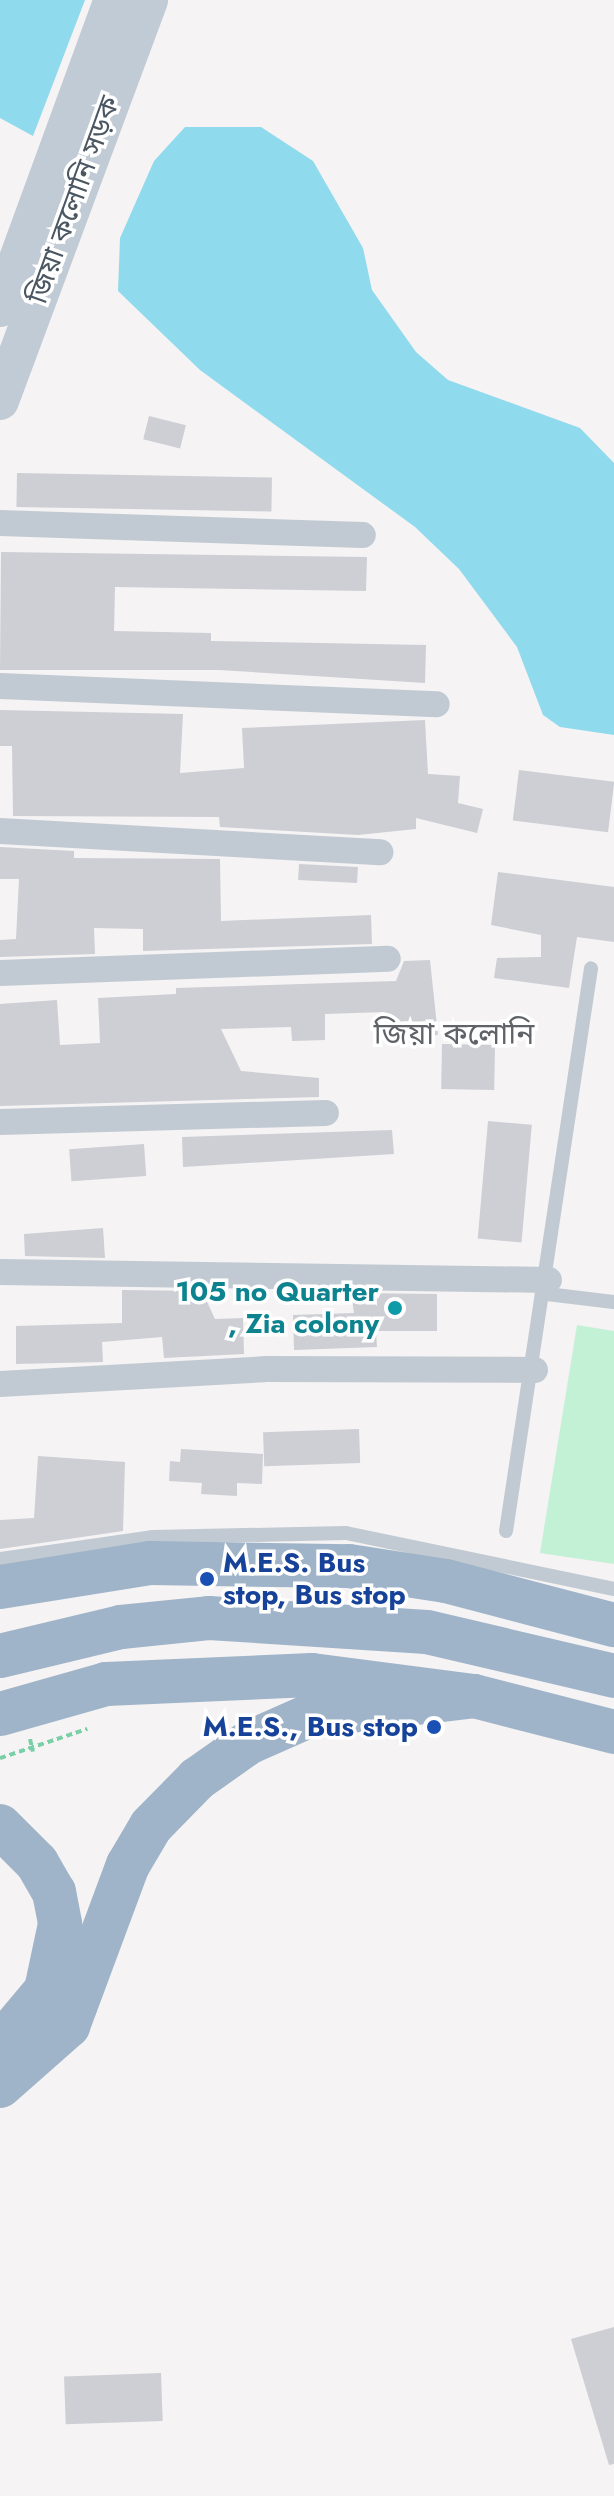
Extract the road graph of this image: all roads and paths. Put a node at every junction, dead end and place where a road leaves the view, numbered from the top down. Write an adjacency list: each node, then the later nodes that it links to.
1 (113, 0): 3 (main road, জিয়া কলোনি সড়ক)
2 (149, 0): 4 (main road, জিয়া কলোনি সড়ক)
3 (0, 308)
4 (0, 401)
5 (0, 523): 6 (street)
6 (363, 535)
7 (0, 686): 8 (street)
8 (437, 704)
9 (0, 831): 10 (street)
10 (380, 852)
11 (388, 959): 13 (street)
12 (591, 968): 17 (lane)
13 (0, 973)
14 (326, 1113): 15 (street)
15 (0, 1122)
16 (0, 1272): 17 (street)
17 (548, 1287): 18 (lane); 19 (lane)
18 (614, 1302)
19 (535, 1370): 20 (street); 21 (lane)
20 (0, 1384)
21 (506, 1531)
22 (0, 1559): 24 (lane)
23 (0, 1587): 25 (highway)
24 (614, 1589)
25 (614, 1625)
26 (0, 1656): 27 (highway)
27 (614, 1676)
28 (474, 1696): 29 (highway); 31 (highway); 35 (highway)
29 (0, 1714)
30 (87, 1729): 32 (path)
31 (614, 1732)
32 (0, 1758)
33 (10, 1832): 34 (highway)
34 (0, 2045)
35 (0, 2086)

